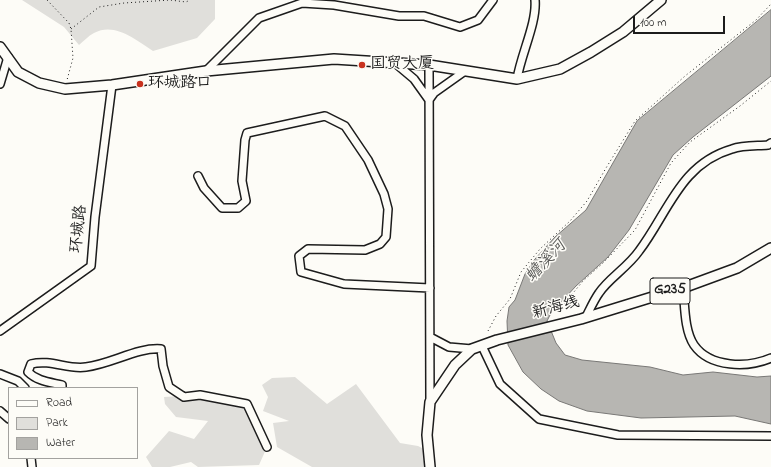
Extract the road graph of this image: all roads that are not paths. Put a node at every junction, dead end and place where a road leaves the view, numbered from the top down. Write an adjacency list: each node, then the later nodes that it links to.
1 (492, 0): 8 (street)
2 (535, 0): 10 (street)
3 (660, 0): 10 (main road)
4 (0, 47): 5 (main road)
5 (8, 57): 11 (street); 12 (main road)
6 (394, 62): 7 (main road); 8 (main road); 13 (street)
7 (429, 65): 9 (main road); 13 (street)
8 (206, 71): 12 (main road)
9 (465, 71): 10 (main road); 13 (street)
10 (517, 79)
11 (0, 84)
12 (112, 85): 20 (street, 环城路)
13 (430, 100): 17 (street)
14 (770, 146): 19 (street)
15 (198, 176): 17 (street)
16 (771, 248): 18 (main road, 新海线 / G235)
17 (430, 288): 21 (street)
18 (682, 288): 19 (main road, 新海线 / G235); 24 (street)
19 (586, 317): 22 (main road, 新海线 / G235)
20 (0, 331)
21 (430, 337): 23 (street); 28 (street)
22 (482, 346): 23 (main road, 新海线 / G235); 31 (street)
23 (472, 349): 28 (main road, 新海线 / G235)
24 (771, 358)
25 (0, 374): 26 (street)
26 (24, 387)
27 (62, 387): 32 (street)
28 (430, 402): 33 (main road, 新海线 / G235)
29 (0, 411): 30 (street)
30 (8, 418)
31 (771, 436)
32 (267, 447)
33 (430, 467)

